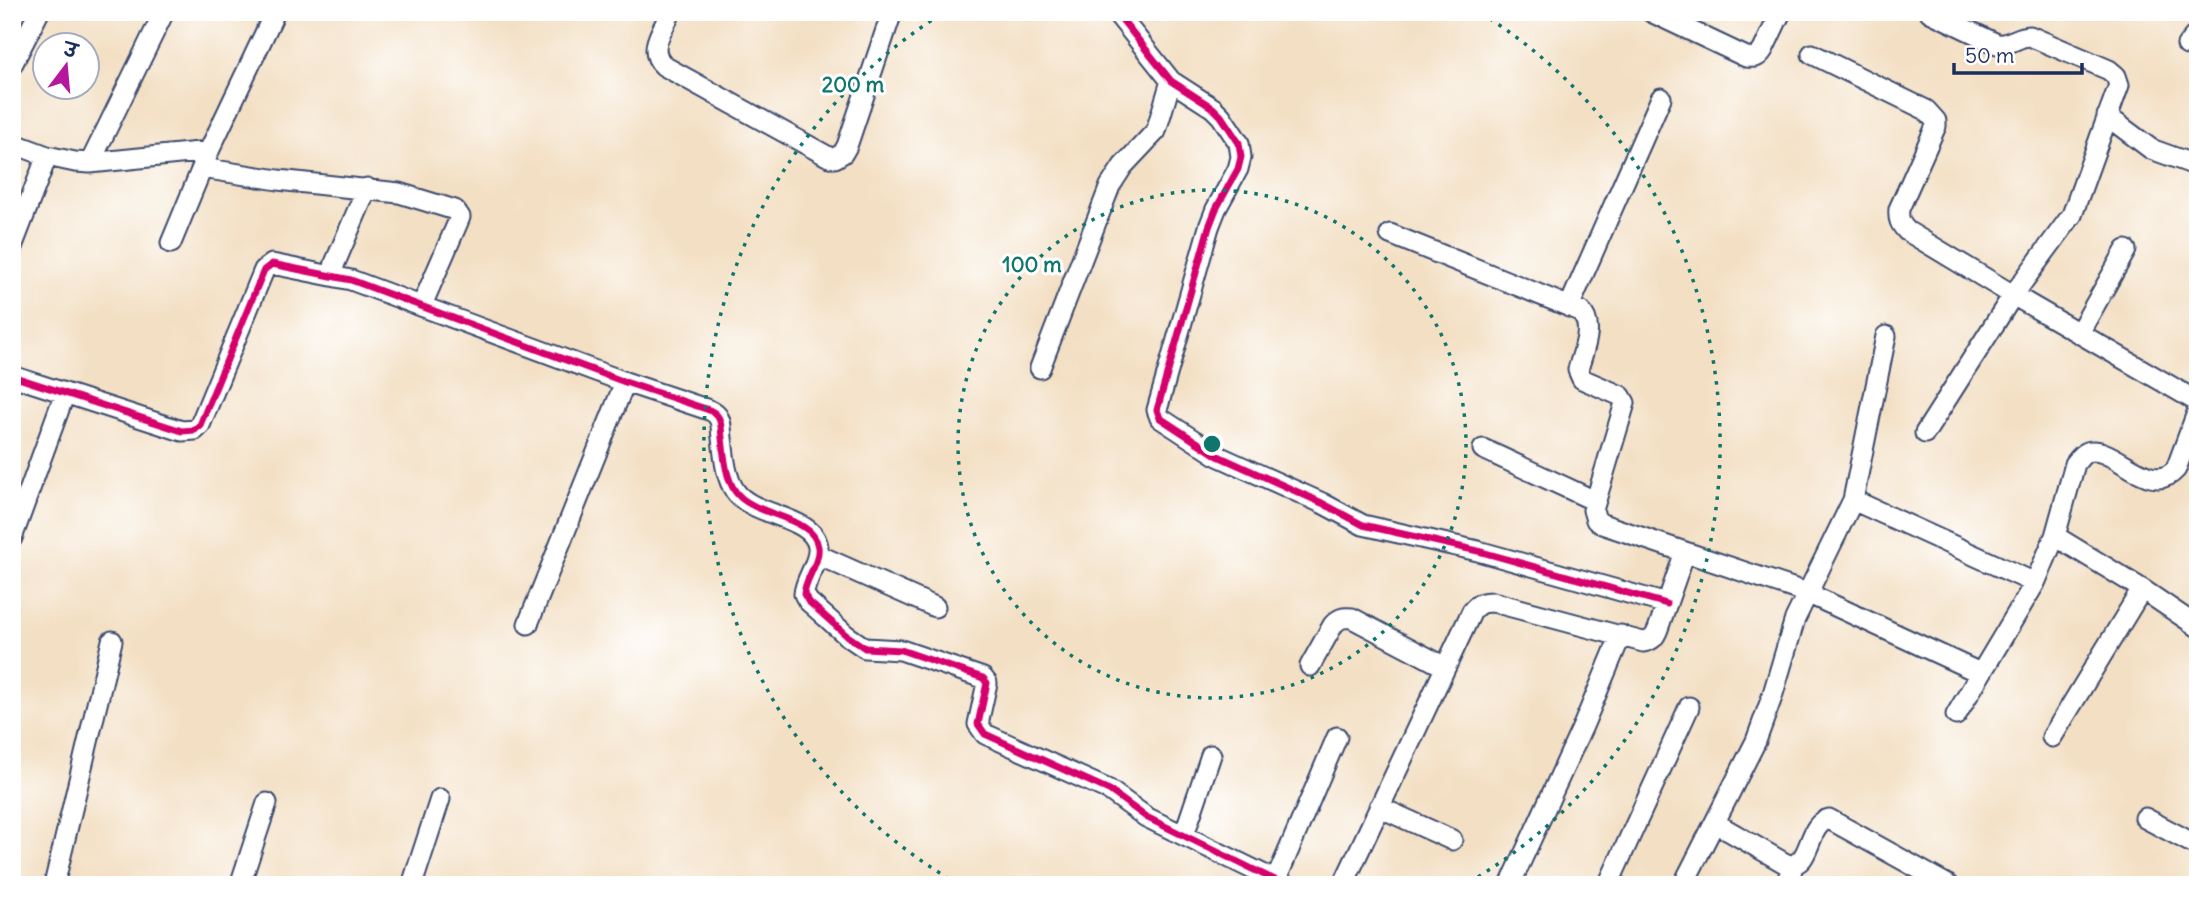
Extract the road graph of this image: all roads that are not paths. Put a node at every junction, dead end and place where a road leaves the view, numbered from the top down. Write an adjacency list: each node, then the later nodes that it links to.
1 (39, 12): 11 (street)
2 (164, 12): 18 (street)
3 (275, 12): 17 (street)
4 (671, 12): 5 (street)
5 (892, 12)
6 (1116, 12): 12 (street)
7 (1651, 12): 8 (street)
8 (1781, 12)
9 (1942, 15): 14 (street)
10 (1812, 54): 26 (street)
11 (12, 65)
12 (1171, 81): 31 (street); 48 (street)
13 (1661, 98): 28 (street)
14 (2107, 116): 19 (street); 26 (street)
15 (12, 143): 16 (street)
16 (47, 156): 18 (street); 23 (street)
17 (206, 159): 18 (street); 20 (street); 22 (street)
18 (90, 163)
19 (2198, 166)
20 (367, 188): 25 (street); 27 (street)
21 (1390, 234): 28 (street)
22 (171, 243)
23 (12, 247)
24 (2126, 250): 29 (street)
25 (332, 275): 27 (street); 34 (street)
26 (2013, 295): 29 (street); 37 (street)
27 (422, 305): 33 (street)
28 (1569, 307): 40 (street)
29 (2079, 333): 35 (street)
30 (1886, 336): 39 (street)
31 (1040, 368)
32 (12, 376): 34 (street)
33 (625, 382): 44 (street); 50 (street)
34 (65, 393): 42 (street)
35 (2198, 402)
36 (2198, 410): 41 (street)
37 (1925, 433)
38 (1483, 449): 40 (street)
39 (1853, 500): 45 (street); 47 (street)
40 (1595, 501): 43 (street)
41 (2055, 536): 45 (street); 46 (street)
42 (12, 538)
43 (1685, 552): 47 (street); 48 (street)
44 (818, 555): 49 (street); 67 (street)
45 (2035, 583): 56 (street)
46 (2142, 589): 51 (street); 60 (street)
47 (1807, 593): 56 (street); 66 (street)
48 (1667, 604): 52 (street)
49 (935, 607)
50 (528, 624)
51 (2198, 627)
52 (1620, 635): 55 (street); 76 (street)
53 (112, 641): 72 (street)
54 (1310, 666): 55 (street)
55 (1445, 667): 64 (street)
56 (1980, 673): 58 (street)
57 (1689, 707): 77 (street)
58 (1956, 715)
59 (1337, 737): 71 (street)
60 (2052, 737)
61 (1211, 755): 67 (street)
62 (440, 799): 74 (street)
63 (267, 803): 73 (street)
64 (1379, 807): 68 (street); 75 (street)
65 (2145, 818): 69 (street)
66 (1715, 823): 70 (street); 78 (street)
67 (1184, 835): 71 (street)
68 (1452, 840)
69 (2198, 846)
70 (1794, 865): 79 (street); 80 (street)
71 (1281, 883)
72 (54, 885)
73 (240, 885)
74 (412, 885)
75 (1343, 885)
76 (1510, 885)
77 (1608, 885)
78 (1683, 885)
79 (1785, 885)
80 (1948, 885)

